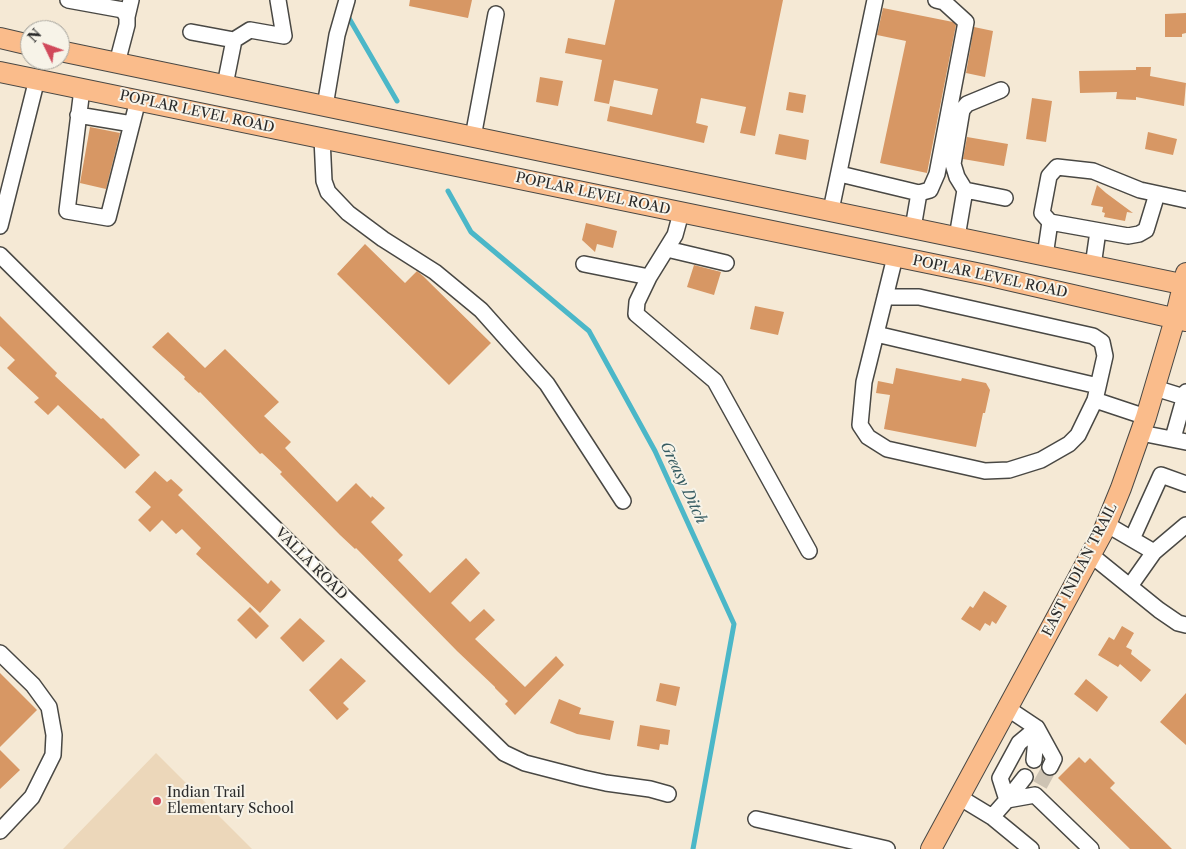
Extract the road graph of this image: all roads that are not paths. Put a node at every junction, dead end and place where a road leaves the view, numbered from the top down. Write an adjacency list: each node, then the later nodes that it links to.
1 (68, 0): 8 (street)
2 (131, 0): 8 (street)
3 (278, 0): 11 (street)
4 (347, 0): 21 (street)
5 (875, 0): 26 (street)
6 (936, 0): 28 (street)
7 (496, 14): 24 (street)
8 (128, 17): 14 (street)
9 (191, 32): 11 (street)
10 (0, 38): 12 (main road)
11 (234, 40): 17 (street)
12 (20, 43)
13 (70, 53): 14 (main road)
14 (117, 63): 17 (main road)
15 (0, 72): 16 (main road, POPLAR LEVEL ROAD)
16 (37, 79): 18 (main road, POPLAR LEVEL ROAD); 35 (street)
17 (225, 85): 21 (main road)
18 (82, 89): 20 (main road, POPLAR LEVEL ROAD); 22 (street)
19 (1002, 90): 27 (street)
20 (138, 100): 23 (street); 25 (main road, POPLAR LEVEL ROAD)
21 (325, 106): 24 (main road)
22 (78, 114): 23 (street); 23 (street)
23 (132, 124)
24 (473, 137): 32 (main road)
25 (322, 138): 33 (main road, POPLAR LEVEL ROAD); 57 (street)
26 (840, 174): 28 (street); 32 (street)
27 (965, 190): 30 (street); 38 (street)
28 (919, 193): 36 (street)
29 (1156, 194): 31 (street); 34 (street); 37 (street)
30 (1005, 198)
31 (1186, 200)
32 (831, 210): 36 (main road)
33 (681, 213): 39 (street); 41 (main road, POPLAR LEVEL ROAD)
34 (1050, 222): 37 (street); 42 (street)
35 (0, 226)
36 (913, 228): 38 (main road)
37 (1098, 231): 45 (street)
38 (956, 237): 42 (main road)
39 (666, 249): 43 (street); 46 (street)
40 (0, 255): 72 (street, VALLA ROAD)
41 (895, 256): 48 (street); 49 (main road, POPLAR LEVEL ROAD)
42 (1045, 256): 45 (main road)
43 (726, 263)
44 (584, 264): 46 (street)
45 (1093, 266): 47 (main road)
46 (649, 277): 61 (street)
47 (1185, 280): 49 (main road, EAST INDIAN TRAIL)
48 (885, 297): 50 (street); 52 (street)
49 (1180, 320): 51 (main road, EAST INDIAN TRAIL)
50 (876, 334): 52 (street); 52 (street)
51 (1155, 388): 53 (street); 54 (main road, EAST INDIAN TRAIL)
52 (1096, 393): 54 (street)
53 (1185, 395): 55 (street)
54 (1143, 425): 55 (street); 58 (main road, EAST INDIAN TRAIL)
55 (1180, 440)
56 (1186, 484): 60 (street)
57 (623, 501)
58 (1106, 524): 60 (street); 63 (main road, EAST INDIAN TRAIL)
59 (1186, 525): 62 (street)
60 (1132, 539): 62 (street)
61 (809, 551)
62 (1154, 552): 64 (street)
63 (1091, 555): 64 (street); 67 (main road, EAST INDIAN TRAIL)
64 (1130, 586): 65 (street)
65 (1186, 625)
66 (0, 653): 77 (street)
67 (1007, 708): 68 (street); 73 (main road, EAST INDIAN TRAIL)
68 (1037, 728): 69 (street); 70 (street); 74 (street)
69 (1034, 760)
70 (1050, 767)
71 (1025, 777): 74 (street)
72 (668, 794)
73 (958, 797): 75 (street); 79 (main road, EAST INDIAN TRAIL)
74 (1007, 800): 75 (street); 81 (street)
75 (992, 817): 80 (street)
76 (756, 819): 78 (street)
77 (0, 831)
78 (887, 849)
79 (931, 849)
80 (1031, 849)
81 (1091, 849)

